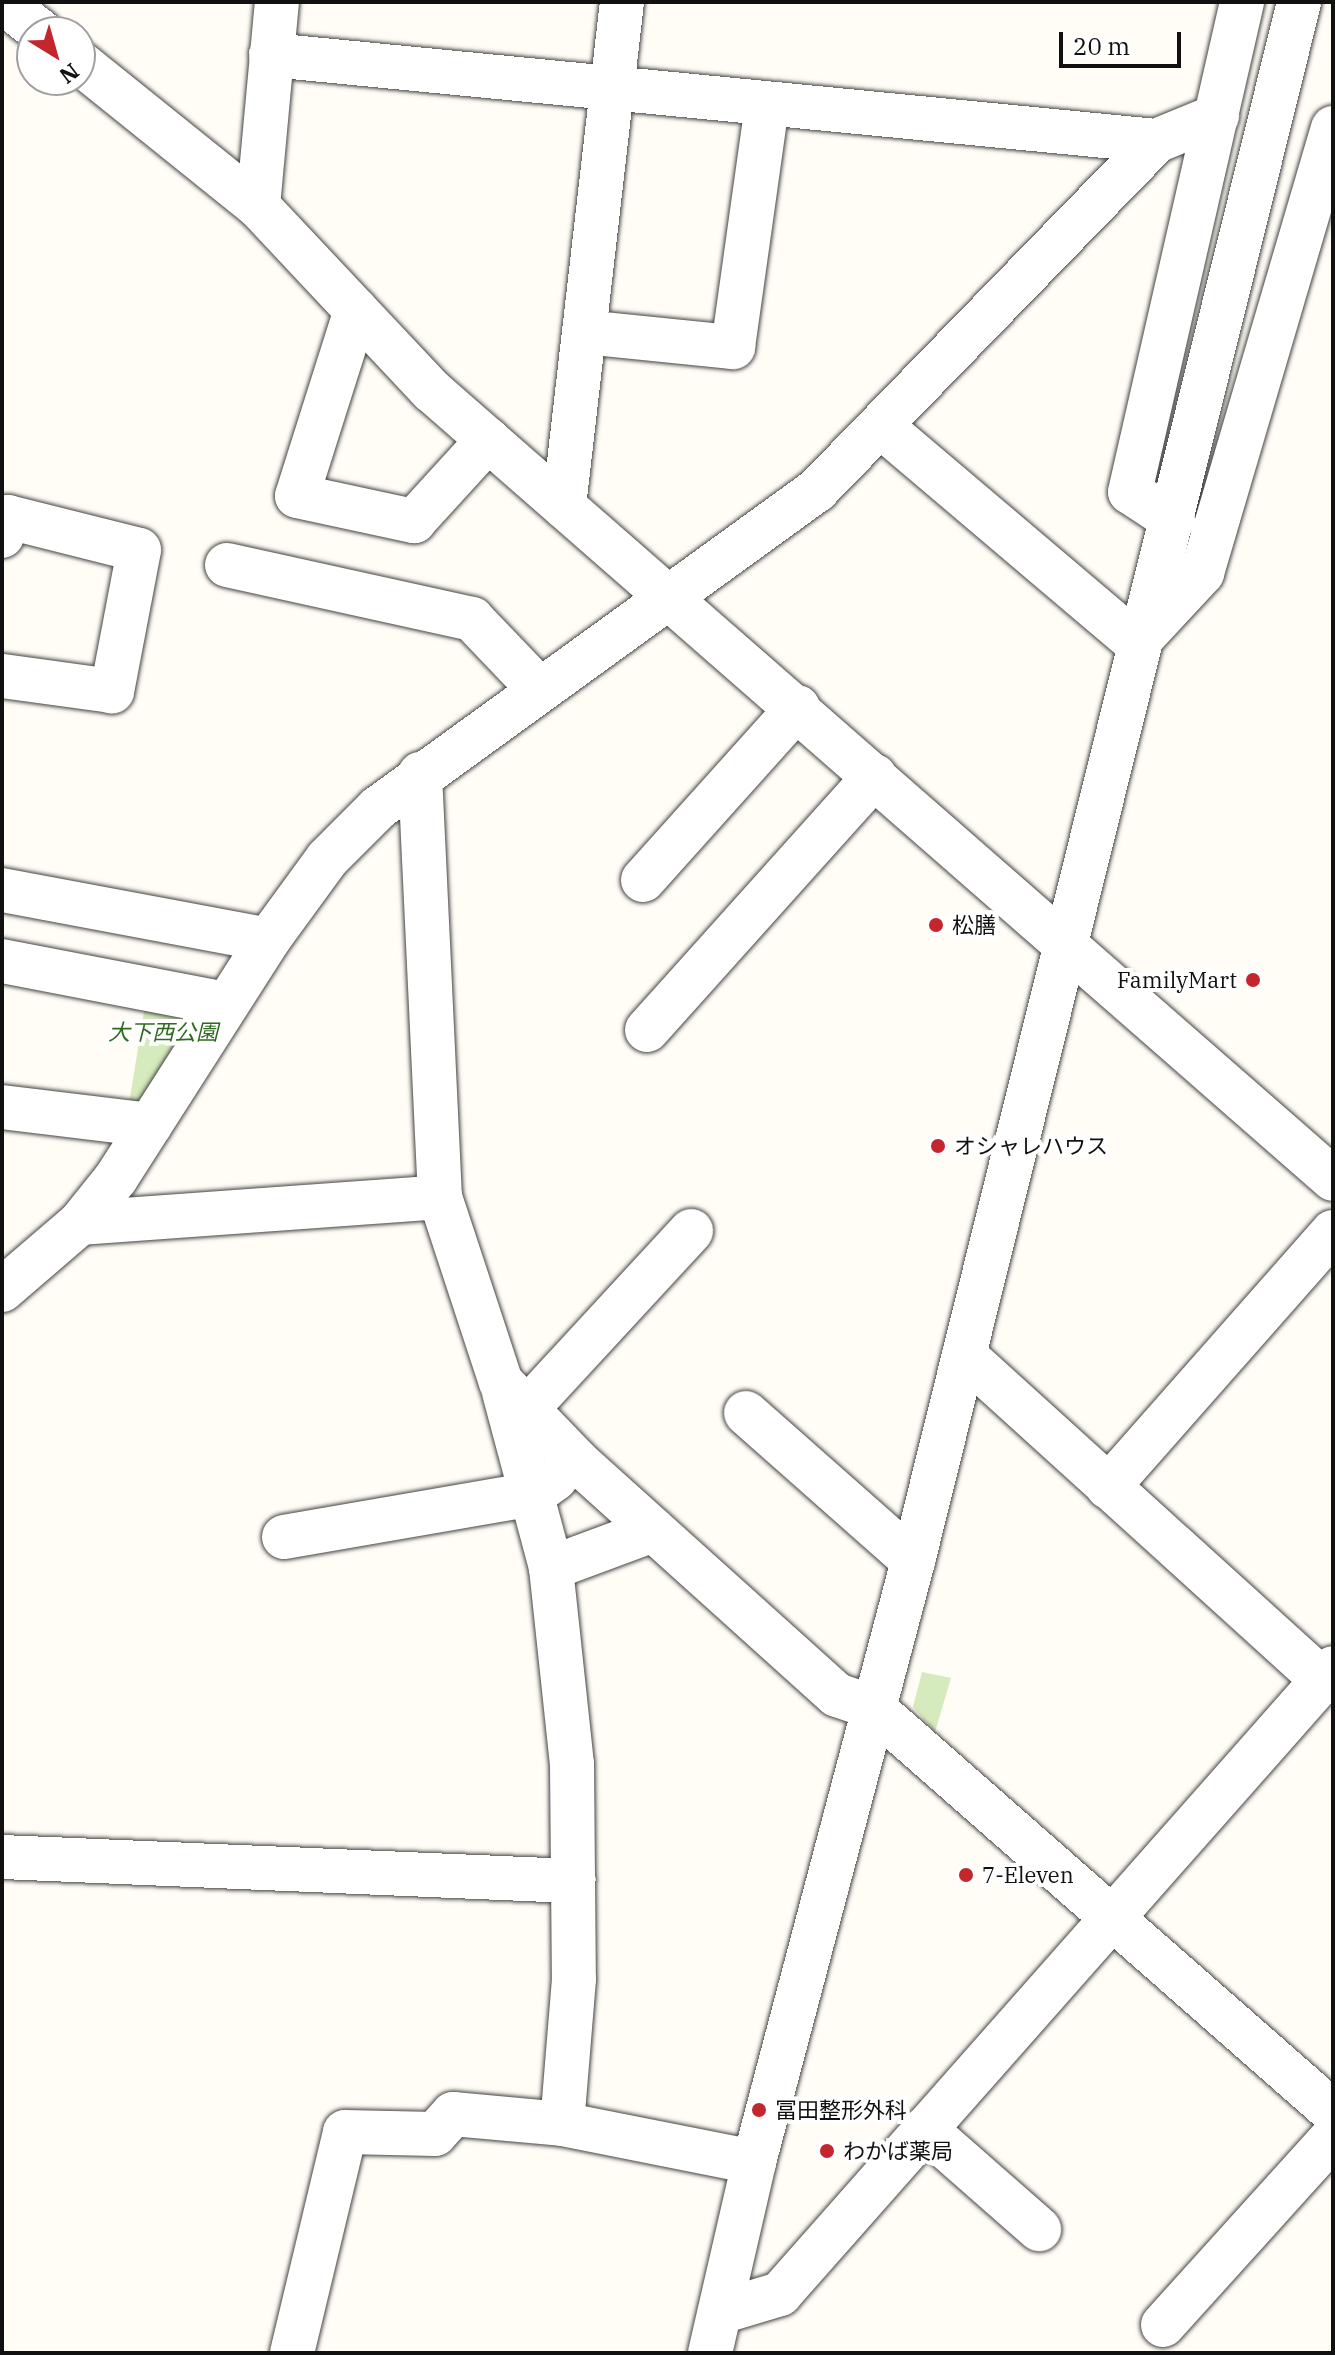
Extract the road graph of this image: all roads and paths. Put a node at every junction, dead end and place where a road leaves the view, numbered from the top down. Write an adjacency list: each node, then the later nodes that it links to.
1 (3, 2): 6 (street)
2 (277, 2): 7 (street)
3 (622, 2): 9 (street)
4 (1242, 2): 11 (street)
5 (1299, 2): 21 (street)
6 (21, 16)
7 (271, 55): 9 (street); 14 (street)
8 (96, 76): 14 (street)
9 (613, 88): 10 (street); 17 (street)
10 (767, 104): 13 (street); 17 (street)
11 (1217, 116): 13 (street); 21 (street)
12 (1332, 134): 15 (street)
13 (1156, 141): 18 (street)
14 (258, 206): 16 (street)
15 (1319, 243): 25 (street)
16 (356, 310): 19 (street); 19 (street)
17 (585, 332): 20 (street)
18 (882, 427): 24 (street); 25 (street)
19 (488, 440): 20 (street)
20 (564, 506): 24 (street)
21 (1173, 520): 25 (street)
22 (2, 536): 26 (street)
23 (227, 565): 27 (street)
24 (673, 598): 27 (street); 28 (street)
25 (1137, 643): 34 (street)
26 (2, 676)
27 (539, 689): 29 (street)
28 (798, 707): 30 (street); 31 (street)
29 (420, 774): 33 (street); 41 (street)
30 (875, 776): 34 (street); 37 (street)
31 (643, 880)
32 (2, 890): 33 (street)
33 (268, 940): 36 (street)
34 (1066, 943): 40 (street); 46 (street)
35 (2, 961): 36 (street)
36 (225, 1004): 39 (street)
37 (647, 1030)
38 (2, 1107): 39 (street)
39 (150, 1125): 42 (street)
40 (1333, 1179)
41 (440, 1197): 42 (street); 47 (street)
42 (80, 1223): 45 (street)
43 (691, 1231): 47 (street)
44 (1333, 1232): 50 (street)
45 (2, 1290)
46 (964, 1355): 50 (street); 54 (street)
47 (513, 1396): 49 (street); 51 (street)
48 (746, 1413): 54 (street)
49 (578, 1462): 51 (street); 52 (street)
50 (1108, 1487): 56 (street)
51 (534, 1494): 53 (street); 55 (street)
52 (653, 1530): 55 (street); 57 (street)
53 (284, 1537)
54 (913, 1561): 57 (street)
55 (551, 1568): 59 (street)
56 (1328, 1674): 60 (street)
57 (872, 1707): 60 (street); 65 (street)
58 (2, 1857): 59 (street)
59 (573, 1881): 62 (street)
60 (1111, 1917): 61 (street); 63 (street)
61 (1333, 2112)
62 (562, 2124): 65 (street); 69 (street)
63 (925, 2129): 66 (street); 68 (street)
64 (1333, 2137): 67 (street)
65 (754, 2162): 68 (street)
66 (1039, 2229)
67 (1163, 2325)
68 (715, 2332)
69 (292, 2353)

